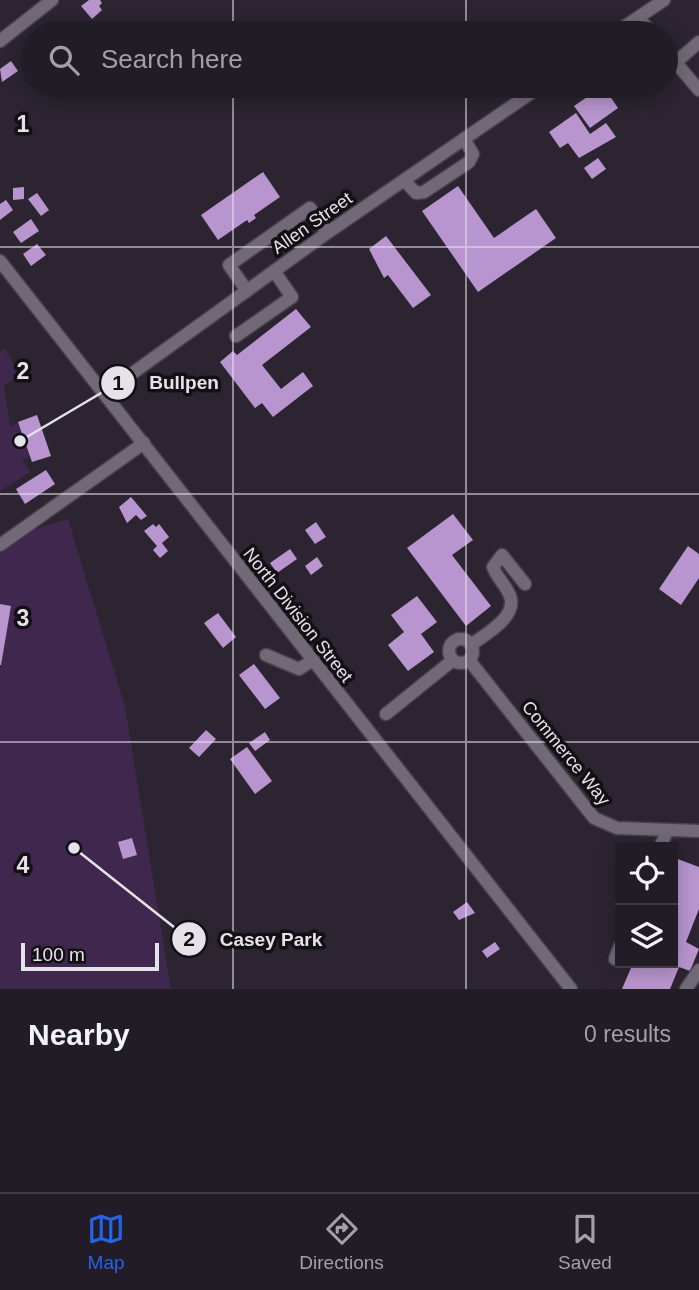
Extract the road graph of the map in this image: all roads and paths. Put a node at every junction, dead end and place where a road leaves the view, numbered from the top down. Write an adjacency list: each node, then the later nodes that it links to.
1 (52, 0): 4 (street)
2 (664, 0): 3 (street)
3 (639, 18): 5 (street); 6 (street)
4 (25, 21)
5 (634, 21)
6 (641, 21)
7 (21, 24): 8 (street)
8 (0, 41)
9 (699, 42): 10 (street)
10 (678, 60)
11 (678, 64): 12 (street)
12 (699, 90)
13 (524, 98): 14 (street, Allen Street)
14 (464, 139): 15 (street, Allen Street); 15 (street)
15 (404, 180): 16 (street, Allen Street)
16 (327, 233): 18 (street, Allen Street); 19 (street)
17 (0, 261): 21 (street, North Division Street)
18 (274, 271): 19 (street, Allen Street); 20 (street)
19 (247, 291): 21 (street, Allen Street)
20 (236, 336)
21 (105, 393): 22 (street, North Division Street)
22 (144, 443): 23 (street); 27 (street, North Division Street)
23 (2, 544)
24 (525, 584): 25 (street)
25 (471, 645): 28 (street); 29 (street)
26 (266, 655): 27 (street)
27 (313, 660): 35 (street, North Division Street)
28 (453, 660): 29 (street); 30 (street)
29 (469, 660): 31 (street, Commerce Way)
30 (386, 714)
31 (668, 830): 32 (street, Commerce Way); 33 (street)
32 (699, 831)
33 (662, 842)
34 (699, 970): 36 (street)
35 (570, 989)
36 (686, 989)

